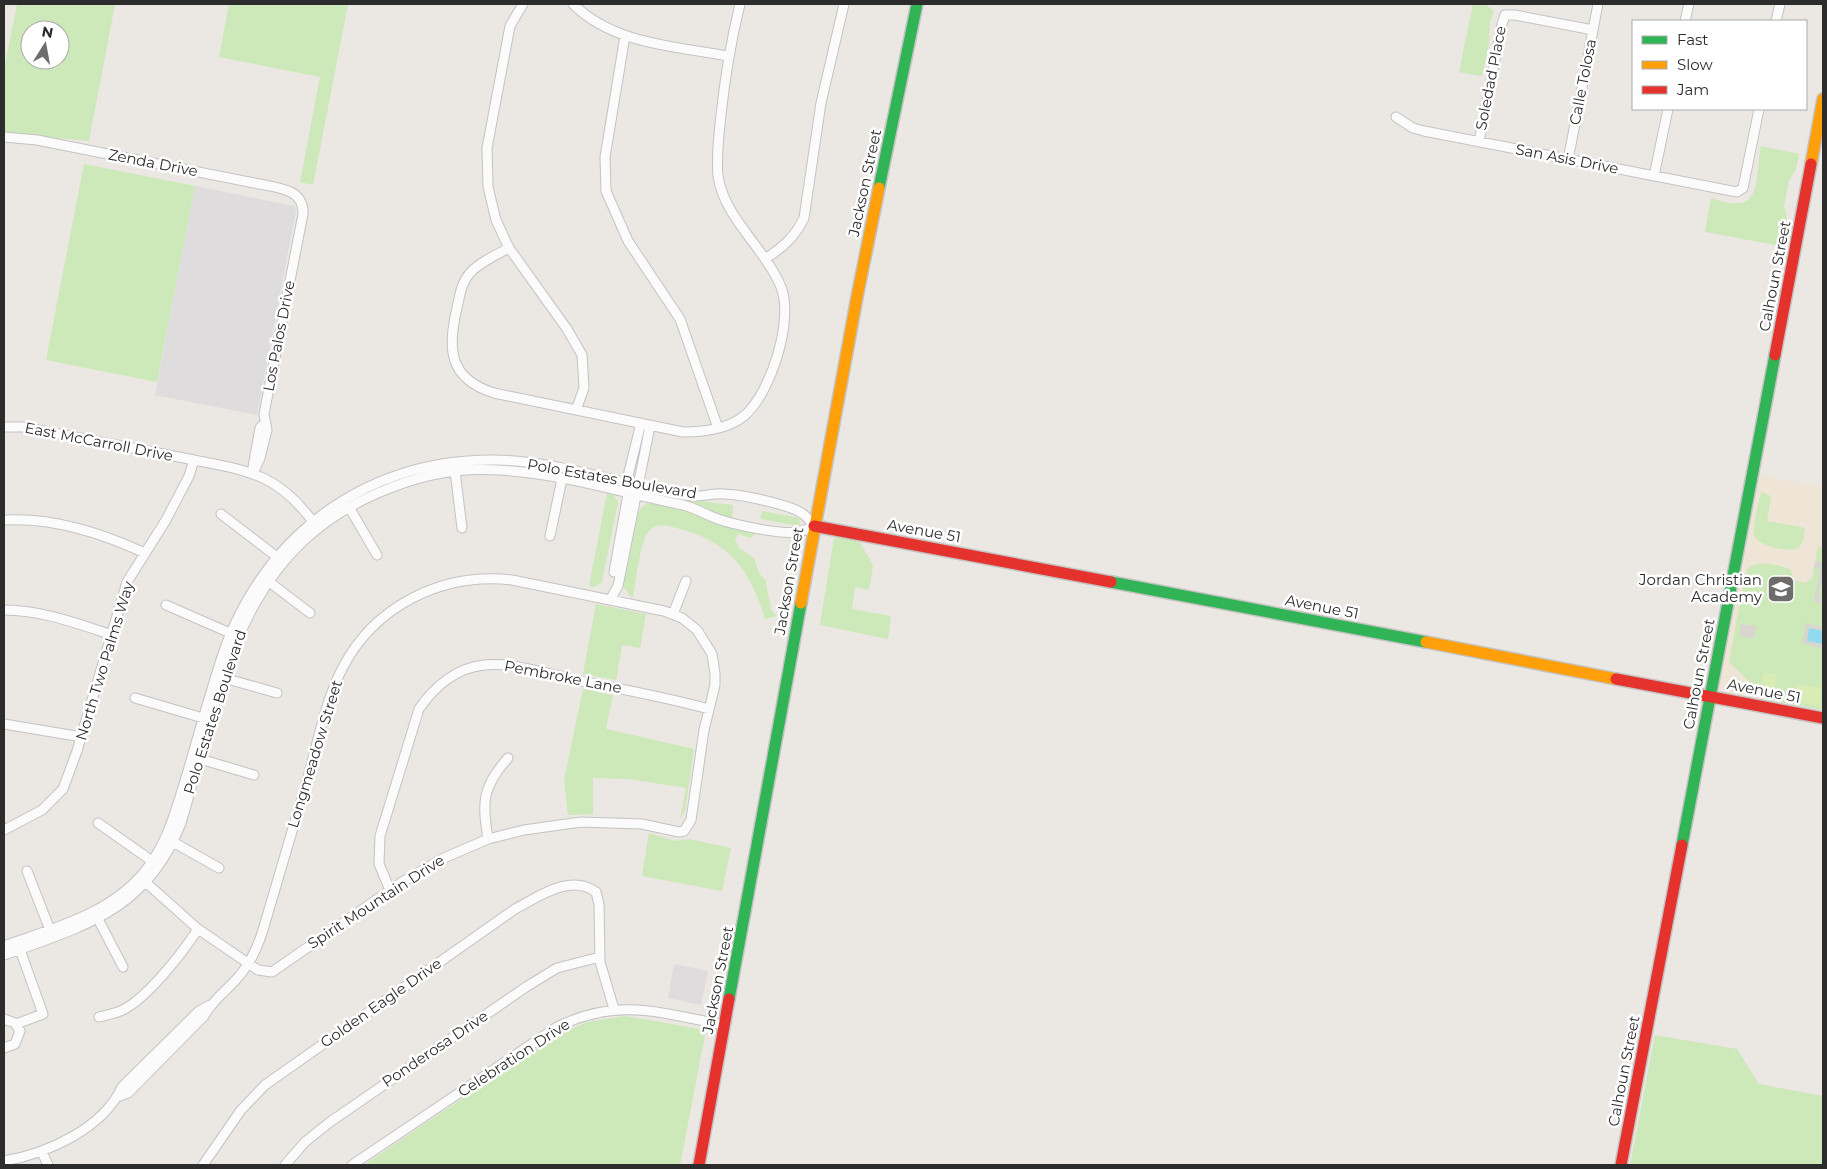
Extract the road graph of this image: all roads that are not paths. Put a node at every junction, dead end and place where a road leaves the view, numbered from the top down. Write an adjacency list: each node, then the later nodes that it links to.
1 (523, 4): 23 (street)
2 (573, 4): 12 (street)
3 (740, 4): 13 (street)
4 (844, 4): 24 (street)
5 (917, 4): 39 (street, Jackson Street)
6 (1598, 4): 11 (street, Calle Tolosa)
7 (1689, 4): 9 (street)
8 (1780, 4): 10 (street)
9 (1685, 20)
10 (1776, 20)
11 (1593, 30): 19 (street, Soledad Place); 20 (street, Calle Tolosa)
12 (625, 36): 13 (street); 29 (street)
13 (728, 56): 24 (street)
14 (1823, 99): 56 (street, Calhoun Street)
15 (1668, 110): 21 (street)
16 (1759, 110): 21 (street, San Asis Drive)
17 (1396, 117): 19 (street, San Asis Drive)
18 (4, 138): 22 (street, Zenda Drive)
19 (1479, 142): 20 (street, San Asis Drive)
20 (1568, 160): 21 (street, San Asis Drive)
21 (1654, 176)
22 (299, 198): 32 (street, Los Palos Drive)
23 (509, 248): 25 (street); 25 (street)
24 (765, 259): 29 (street)
25 (576, 410): 26 (street)
26 (640, 424): 27 (street); 34 (street)
27 (650, 426): 29 (street); 34 (street)
28 (4, 427): 30 (street, East McCarroll Drive)
29 (718, 428)
30 (194, 460): 32 (street); 42 (street, North Two Palms Way)
31 (455, 471): 33 (street, Polo Estates Boulevard); 35 (street, Polo Estates Boulevard); 40 (street)
32 (253, 473): 38 (street)
33 (562, 479): 34 (street, Polo Estates Boulevard); 41 (street)
34 (633, 489): 38 (street, Polo Estates Boulevard); 39 (street, Polo Estates Boulevard); 39 (street, Polo Estates Boulevard); 47 (street)
35 (349, 507): 38 (street, Polo Estates Boulevard); 43 (street)
36 (221, 514): 44 (street)
37 (4, 520): 42 (street)
38 (315, 525): 44 (street, Polo Estates Boulevard); 45 (street, Polo Estates Boulevard)
39 (814, 526): 56 (street, Avenue 51); 88 (street, Jackson Street)
40 (462, 528)
41 (550, 536)
42 (145, 553): 53 (street, North Two Palms Way)
43 (377, 555)
44 (276, 557): 52 (street, Polo Estates Boulevard)
45 (268, 581): 50 (street); 54 (street, Polo Estates Boulevard)
46 (686, 582): 51 (street)
47 (610, 600): 51 (street, Longmeadow Street); 82 (street, Longmeadow Street)
48 (166, 605): 52 (street)
49 (4, 610): 53 (street)
50 (310, 613)
51 (673, 614): 58 (street)
52 (230, 633): 59 (street, Polo Estates Boulevard)
53 (112, 634): 62 (street, North Two Palms Way)
54 (224, 678): 55 (street); 64 (street, Polo Estates Boulevard)
55 (278, 693)
56 (1710, 696): 60 (street, Avenue 51); 97 (street, Calhoun Street)
57 (135, 698): 59 (street)
58 (709, 709): 68 (street, Spirit Mountain Drive); 74 (street, Pembroke Lane)
59 (203, 718): 70 (street, Polo Estates Boulevard)
60 (1823, 718)
61 (4, 724): 62 (street)
62 (82, 737): 67 (street, North Two Palms Way)
63 (508, 758): 68 (street)
64 (200, 759): 65 (street); 69 (street, Polo Estates Boulevard)
65 (254, 775)
66 (98, 823): 70 (street)
67 (4, 830)
68 (488, 839): 74 (street, Spirit Mountain Drive)
69 (173, 842): 71 (street); 73 (street, Polo Estates Boulevard)
70 (152, 862): 73 (street, Polo Estates Boulevard)
71 (219, 868)
72 (27, 871): 77 (street)
73 (143, 879): 75 (street, Polo Estates Boulevard); 76 (street, Spirit Mountain Drive); 77 (street, Polo Estates Boulevard)
74 (390, 890): 82 (street, Spirit Mountain Drive)
75 (99, 922): 78 (street, Polo Estates Boulevard); 83 (street)
76 (198, 929): 82 (street, Spirit Mountain Drive); 85 (street)
77 (50, 930): 78 (street, Polo Estates Boulevard)
78 (19, 945): 79 (street, Polo Estates Boulevard); 80 (street, Polo Estates Boulevard); 87 (street)
79 (4, 946)
80 (4, 955)
81 (600, 957): 84 (street); 93 (street, Golden Eagle Drive); 94 (street, Ponderosa Drive)
82 (249, 963): 90 (street, Longmeadow Street)
83 (123, 967)
84 (614, 1009): 88 (street, Celebration Drive); 95 (street, Celebration Drive)
85 (99, 1017)
86 (4, 1019): 87 (street)
87 (16, 1024): 89 (street)
88 (724, 1025): 96 (street, Jackson Street)
89 (4, 1048)
90 (42, 1152): 91 (street, Longmeadow Street); 92 (street)
91 (4, 1162)
92 (48, 1165)
93 (203, 1165)
94 (285, 1165)
95 (352, 1165)
96 (699, 1165)
97 (1621, 1165)

